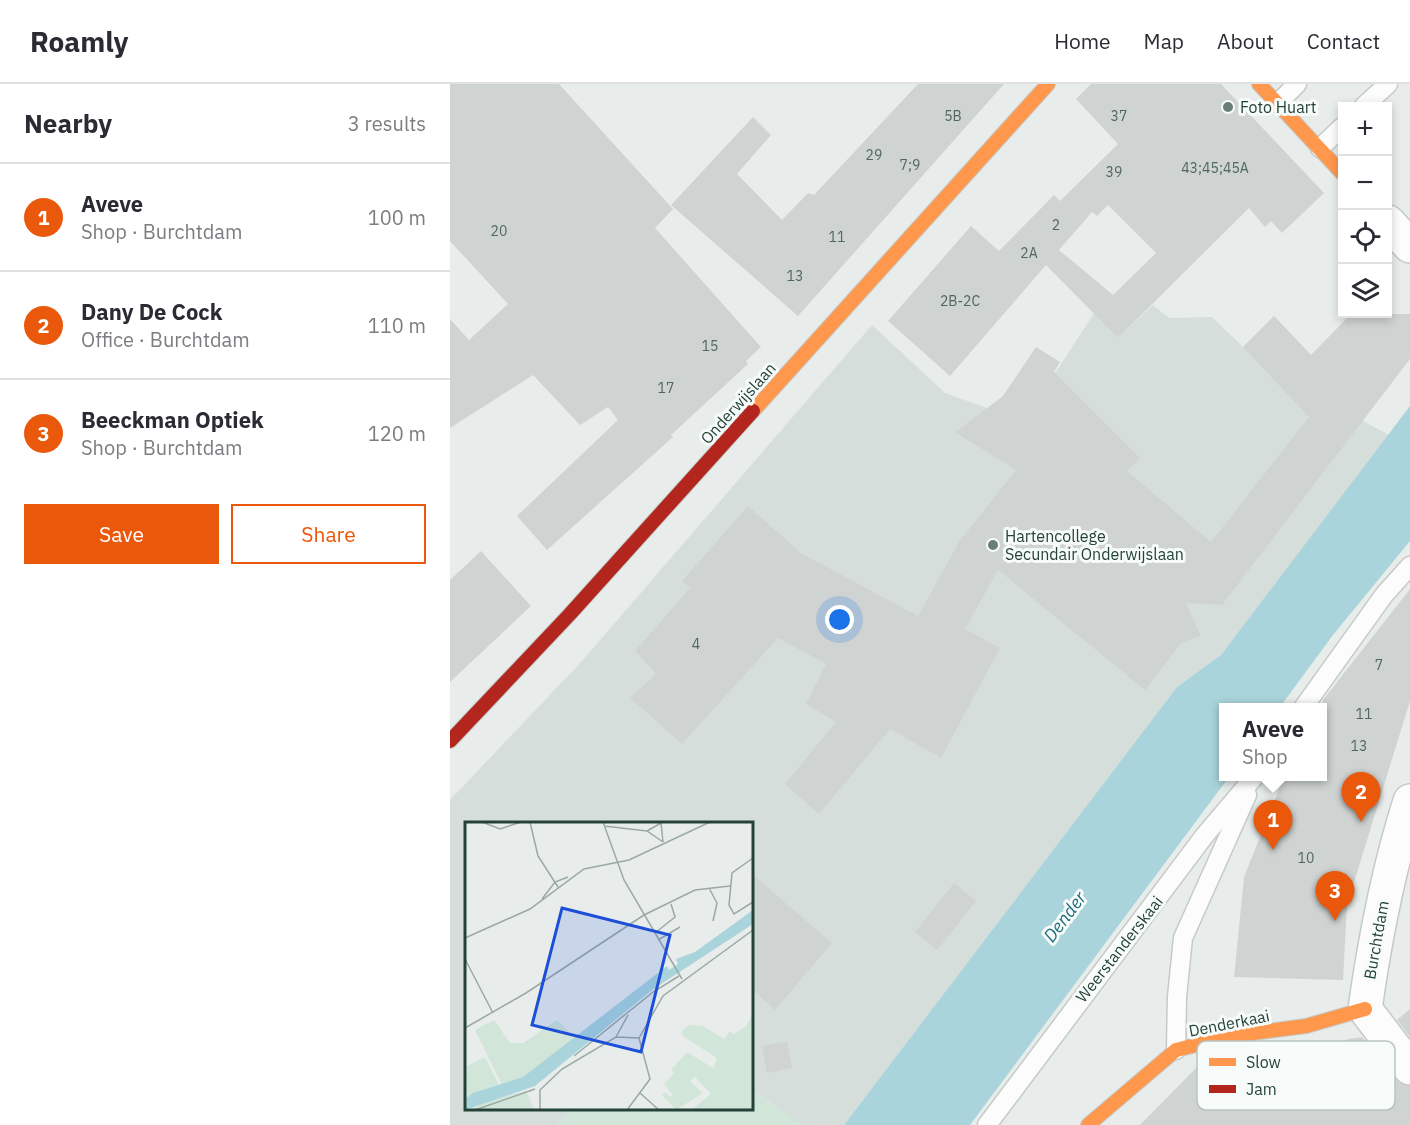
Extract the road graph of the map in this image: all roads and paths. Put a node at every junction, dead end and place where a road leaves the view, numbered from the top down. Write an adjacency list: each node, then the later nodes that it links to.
1 (1048, 84): 14 (street, Onderwijslaan)
2 (1259, 84): 6 (street)
3 (1297, 84): 6 (lane)
4 (1388, 84): 5 (lane)
5 (1368, 102)
6 (1278, 103): 8 (street)
7 (1338, 131): 8 (lane)
8 (1320, 148): 9 (street)
9 (1338, 168)
10 (1392, 226): 11 (street)
11 (1410, 246)
12 (1410, 566): 13 (lane)
13 (1307, 703)
14 (450, 741)
15 (1252, 781): 25 (lane, Weerstanderskaai)
16 (1253, 781): 23 (lane)
17 (1410, 801): 18 (street, Burchtdam)
18 (1365, 1009): 19 (street, Denderkaai); 20 (street)
19 (1211, 1041)
20 (1389, 1041)
21 (1197, 1045): 23 (street, Denderkaai)
22 (1395, 1048): 24 (street)
23 (1176, 1050): 26 (street, Denderkaai)
24 (1410, 1068)
25 (987, 1125)
26 (1088, 1125)

